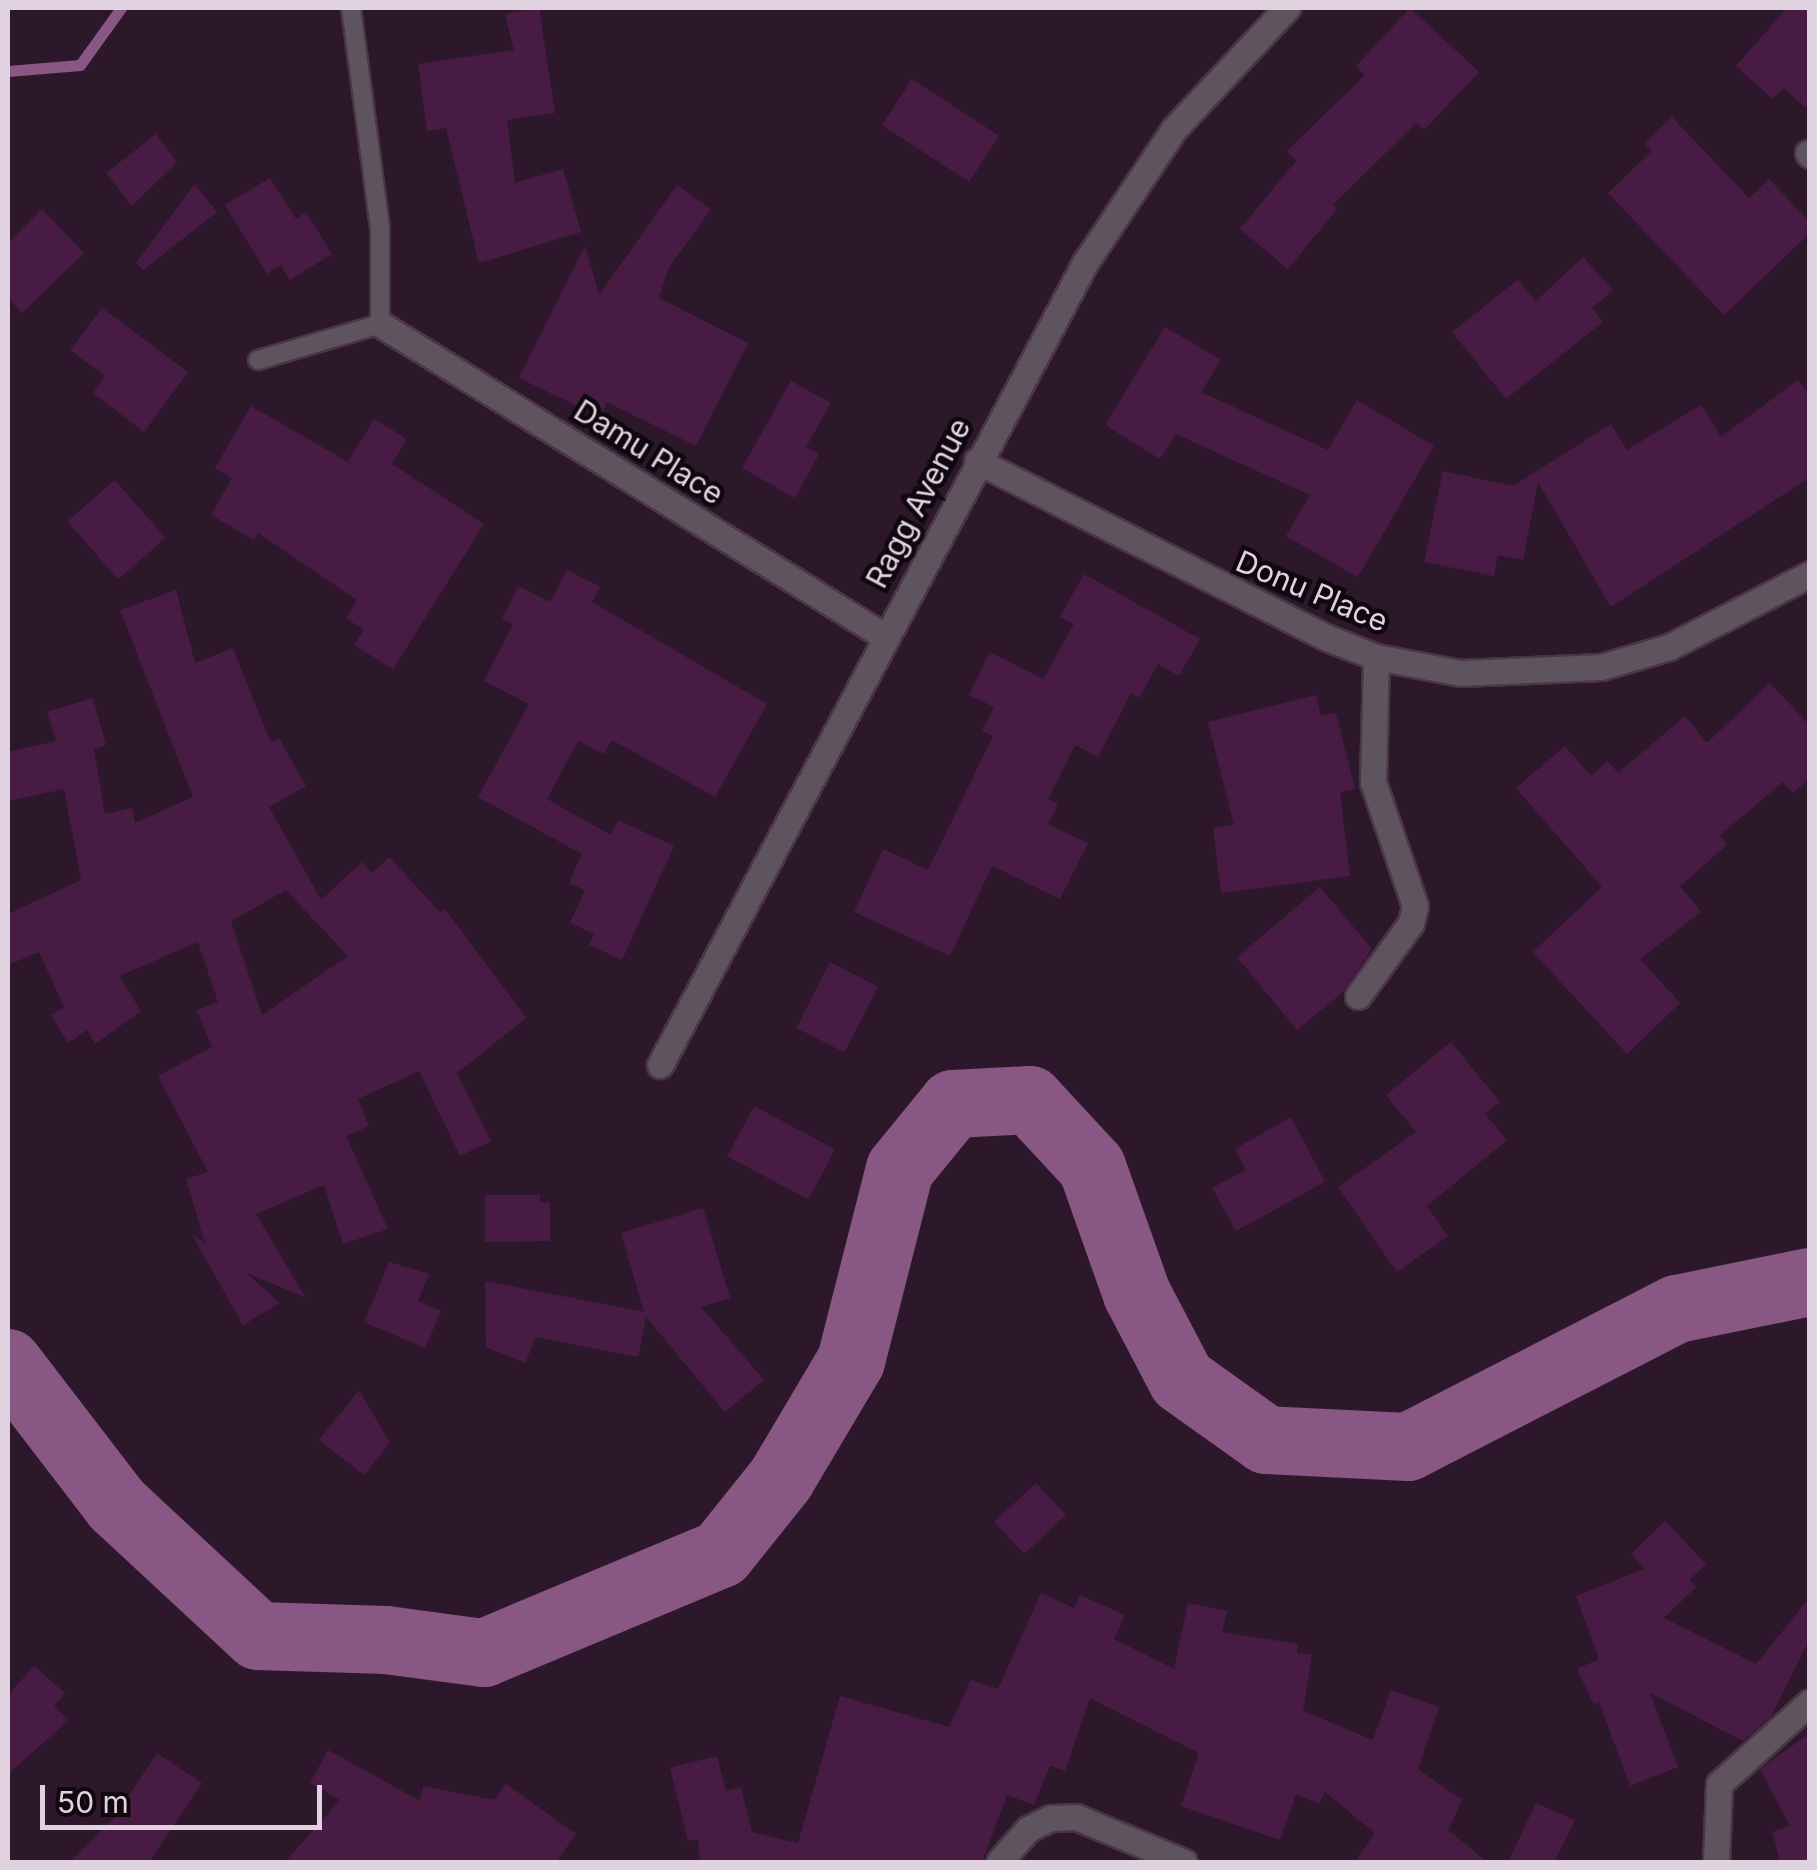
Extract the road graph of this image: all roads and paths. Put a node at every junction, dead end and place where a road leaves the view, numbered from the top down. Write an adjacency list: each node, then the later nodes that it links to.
1 (351, 8): 3 (lane)
2 (1287, 8): 5 (street, Ragg Avenue)
3 (380, 324): 4 (lane); 7 (street, Damu Place)
4 (258, 360)
5 (977, 461): 7 (street, Ragg Avenue); 8 (street, Donu Place)
6 (1810, 574): 8 (street, Donu Place)
7 (884, 636): 10 (street, Ragg Avenue)
8 (1376, 656): 9 (street)
9 (1358, 996)
10 (660, 1066)
11 (1810, 1702): 14 (street)
12 (999, 1862): 13 (street)
13 (1184, 1862)
14 (1716, 1862)

